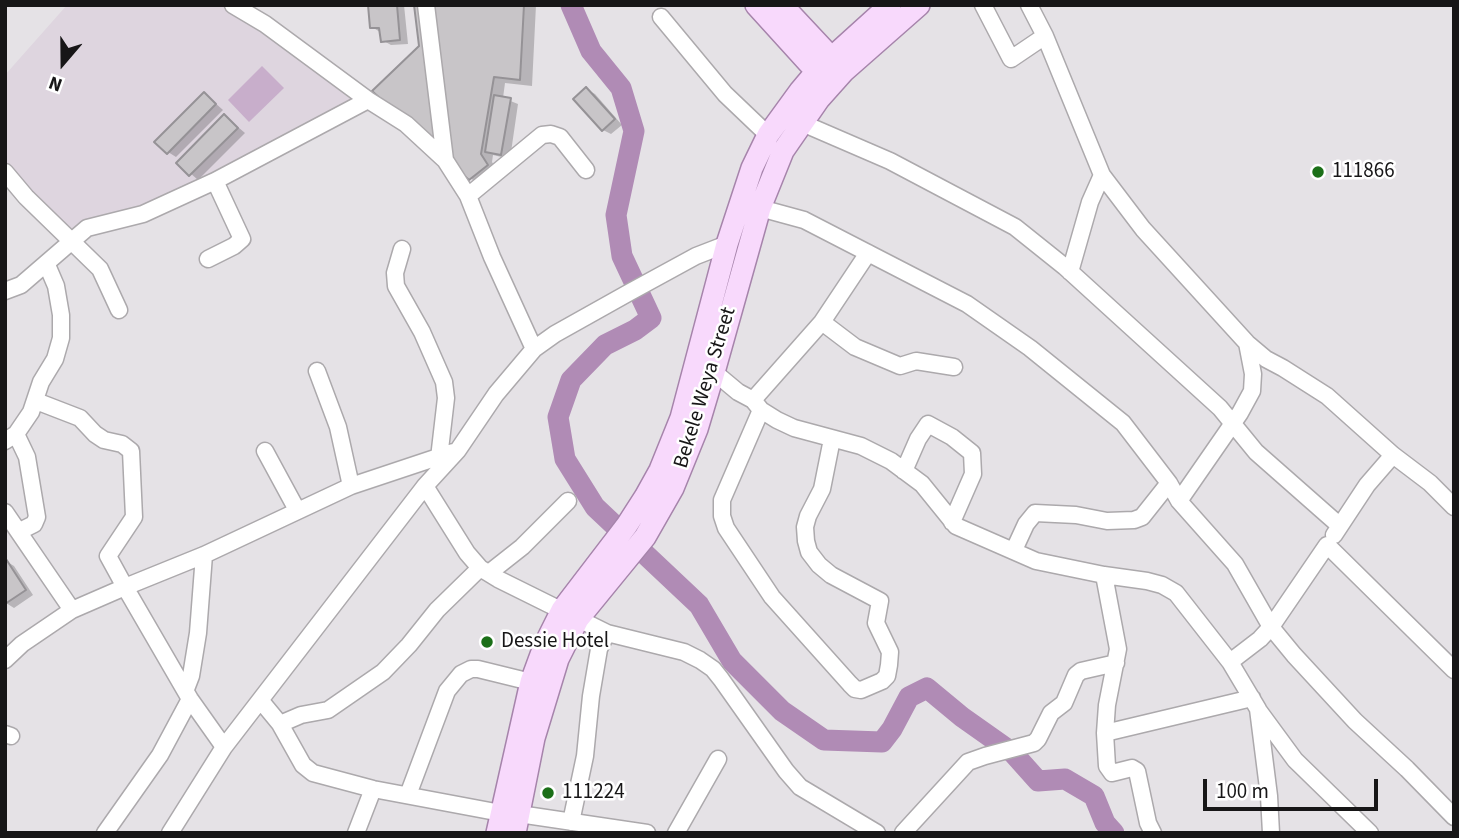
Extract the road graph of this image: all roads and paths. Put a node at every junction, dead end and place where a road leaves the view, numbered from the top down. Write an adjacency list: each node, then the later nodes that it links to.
1 (233, 5): 15 (street)
2 (426, 5): 18 (street)
3 (756, 5): 12 (main road)
4 (782, 5): 12 (main road)
5 (919, 5): 13 (main road, Bekele Weya Street)
6 (983, 5): 11 (street)
7 (1030, 5): 11 (street)
8 (887, 6): 10 (main road)
9 (661, 17): 17 (street)
10 (859, 35): 12 (main road); 13 (main road)
11 (1045, 36): 21 (street)
12 (800, 40): 13 (main road); 14 (main road)
13 (830, 72): 14 (main road); 16 (main road, Bekele Weya Street)
14 (800, 91): 17 (main road)
15 (368, 100): 18 (street); 22 (street)
16 (802, 123): 24 (main road, Bekele Weya Street); 31 (street)
17 (768, 135): 26 (main road)
18 (445, 160): 23 (street)
19 (586, 170): 23 (street)
20 (5, 172): 25 (street)
21 (1102, 175): 31 (street); 35 (street)
22 (215, 181): 25 (street); 29 (street)
23 (468, 196): 36 (street)
24 (760, 208): 28 (street); 39 (main road, Bekele Weya Street)
25 (73, 241): 30 (street); 33 (street)
26 (727, 244): 36 (street); 68 (main road)
27 (402, 249): 48 (street)
28 (867, 253): 34 (street); 50 (street)
29 (208, 259)
30 (47, 265): 32 (street); 40 (street)
31 (1070, 271): 42 (street)
32 (5, 291)
33 (119, 310)
34 (822, 322): 37 (street); 41 (street)
35 (1247, 343): 42 (street); 47 (street)
36 (534, 348): 45 (street)
37 (954, 367)
38 (317, 371): 51 (street)
39 (714, 372): 41 (street); 68 (main road, Bekele Weya Street)
40 (36, 401): 43 (street); 66 (street)
41 (757, 405): 44 (street); 44 (street)
42 (1232, 423): 53 (street); 59 (street)
43 (10, 438): 60 (street)
44 (832, 439): 49 (street)
45 (458, 450): 48 (street); 52 (street)
46 (265, 451): 56 (street)
47 (1394, 455): 55 (street); 59 (street)
48 (439, 458): 51 (street)
49 (904, 471): 58 (street); 58 (street)
50 (1169, 483): 53 (street); 62 (street)
51 (351, 486): 56 (street)
52 (425, 486): 64 (street); 77 (street)
53 (1179, 500): 69 (street)
54 (568, 501): 64 (street)
55 (1454, 507)
56 (297, 510): 63 (street)
57 (5, 512): 60 (street)
58 (952, 522): 62 (street)
59 (1340, 526): 61 (street)
60 (20, 531): 67 (street)
61 (1327, 545): 69 (street); 74 (street)
62 (1014, 550): 65 (street)
63 (204, 555): 66 (street); 76 (street)
64 (485, 571): 68 (street); 79 (street)
65 (1104, 575): 72 (street); 73 (street)
66 (125, 587): 67 (street); 76 (street)
67 (72, 610): 71 (street)
68 (570, 614): 70 (street); 75 (main road); 87 (main road, Bekele Weya Street)
69 (1271, 627): 72 (street); 85 (street)
70 (607, 633): 86 (street); 93 (street)
71 (5, 660)
72 (1230, 662): 78 (street)
73 (1116, 663): 80 (street); 94 (street)
74 (1454, 670)
75 (531, 682): 84 (street); 87 (main road)
76 (188, 694): 81 (street); 89 (street)
77 (261, 701): 79 (street); 81 (street)
78 (1255, 703): 80 (street); 96 (street); 97 (street)
79 (280, 724): 83 (street)
80 (1105, 733): 95 (street)
81 (224, 747): 90 (street)
82 (718, 759): 92 (street)
83 (373, 789): 84 (street); 91 (street)
84 (408, 795): 87 (street)
85 (1454, 817)
86 (571, 822): 87 (street); 88 (street)
87 (508, 823)
88 (636, 832)
89 (105, 833)
90 (170, 833)
91 (356, 833)
92 (676, 833)
93 (877, 833)
94 (903, 833)
95 (1153, 833)
96 (1271, 833)
97 (1370, 833)

